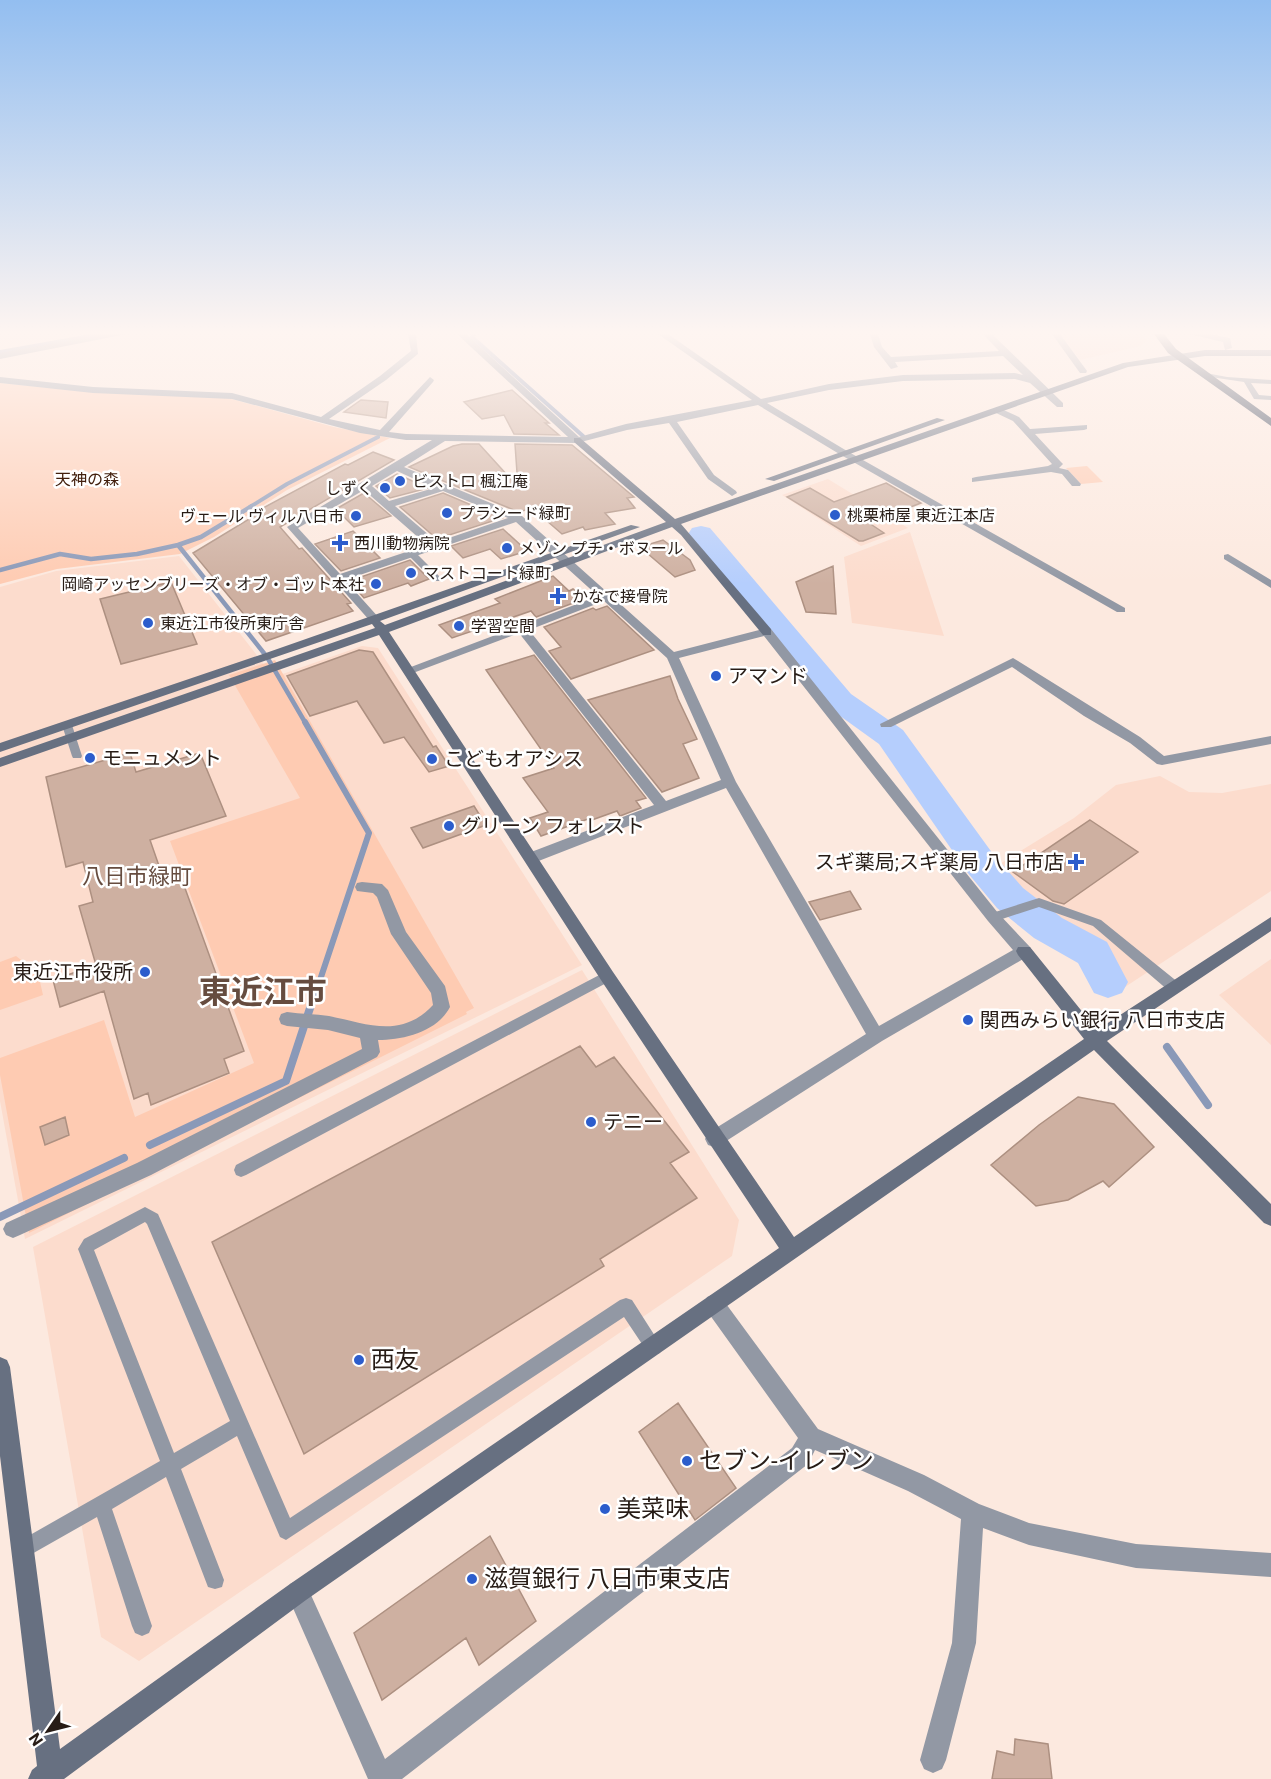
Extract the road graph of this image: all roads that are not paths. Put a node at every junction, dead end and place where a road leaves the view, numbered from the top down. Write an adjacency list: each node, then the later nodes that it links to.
1 (311, 417): 10 (street)
2 (326, 417): 10 (street)
3 (400, 417): 14 (street)
4 (552, 417): 16 (street)
5 (686, 417): 11 (street)
6 (785, 417): 17 (street)
7 (951, 417): 17 (street)
8 (977, 417): 18 (street)
9 (1012, 417): 13 (street)
10 (322, 420): 14 (street)
11 (671, 420): 16 (street); 25 (street)
12 (1084, 427): 13 (street)
13 (1028, 432): 20 (street)
14 (381, 434): 15 (street)
15 (444, 436): 16 (street); 19 (street)
16 (577, 440): 28 (street)
17 (844, 453): 18 (street); 25 (street)
18 (857, 460): 28 (street); 38 (street)
19 (397, 467): 23 (street); 24 (street)
20 (1051, 469): 21 (street); 22 (street)
21 (976, 480)
22 (1077, 484)
23 (365, 485): 26 (street); 34 (street)
24 (443, 488): 26 (street); 27 (street)
25 (732, 493): 28 (street)
26 (390, 504): 29 (street)
27 (518, 518): 29 (street); 31 (street)
28 (670, 519): 31 (street); 33 (street); 41 (street)
29 (435, 546): 30 (street)
30 (412, 554): 34 (street); 35 (lane)
31 (559, 554): 33 (street); 39 (street)
32 (1228, 557): 36 (street)
33 (569, 563): 37 (street); 39 (street)
34 (338, 579): 39 (street)
35 (437, 579)
36 (1271, 585)
37 (606, 597): 40 (street); 42 (street)
38 (1121, 610)
39 (378, 624): 43 (street); 45 (street); 46 (street)
40 (521, 628): 43 (street); 52 (street)
41 (767, 632): 42 (street); 55 (street)
42 (672, 656): 51 (street)
43 (409, 670): 53 (street)
44 (886, 724): 47 (street)
45 (67, 725): 46 (lane); 48 (street)
46 (72, 740): 49 (lane); 50 (street)
47 (1271, 740)
48 (0, 748)
49 (77, 756)
50 (0, 763)
51 (729, 782): 52 (street); 62 (street)
52 (663, 807): 53 (street)
53 (531, 858): 58 (street)
54 (370, 888): 61 (street)
55 (993, 917): 57 (street); 59 (lane)
56 (1271, 923): 59 (street)
57 (1024, 951): 62 (street); 63 (street)
58 (607, 976): 64 (street); 65 (lane)
59 (1174, 987): 63 (street)
60 (287, 1019): 61 (street)
61 (368, 1033): 67 (street)
62 (876, 1036): 64 (street)
63 (1095, 1040): 66 (street); 68 (street)
64 (714, 1139): 68 (street)
65 (241, 1170)
66 (1271, 1217)
67 (13, 1229)
68 (792, 1251): 69 (street)
69 (714, 1304): 70 (street); 73 (street)
70 (654, 1347): 72 (lane); 80 (street)
71 (0, 1367): 77 (street)
72 (240, 1425): 74 (lane); 74 (lane)
73 (810, 1437): 76 (street); 80 (street)
74 (171, 1464): 75 (lane); 79 (lane)
75 (102, 1505): 77 (lane); 81 (lane)
76 (973, 1513): 78 (street); 82 (street)
77 (23, 1550): 83 (street)
78 (1271, 1565)
79 (215, 1580)
80 (298, 1592): 83 (street)
81 (142, 1626)
82 (933, 1760)
83 (48, 1777)

